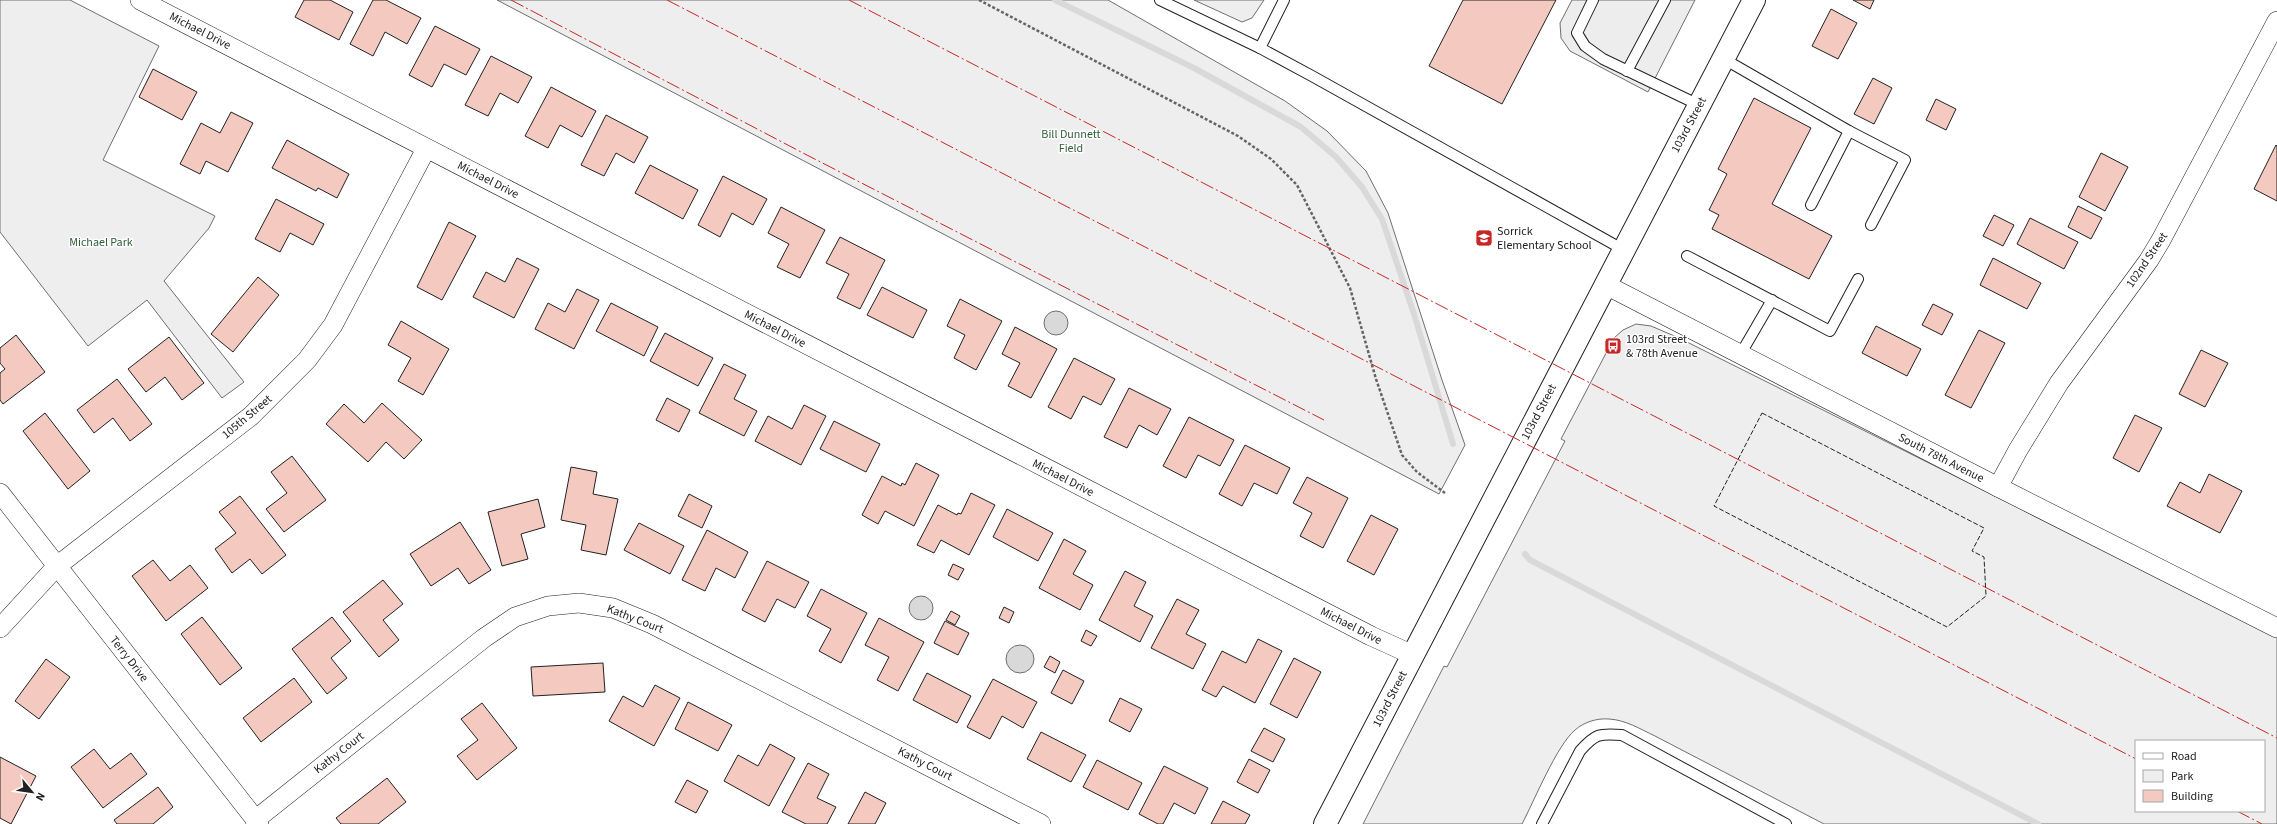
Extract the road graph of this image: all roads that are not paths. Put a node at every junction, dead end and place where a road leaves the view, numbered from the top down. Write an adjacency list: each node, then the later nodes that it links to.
1 (140, 0): 13 (street, Michael Drive)
2 (1160, 0): 8 (lane)
3 (1284, 0): 8 (lane)
4 (1593, 0): 10 (lane)
5 (1665, 0): 10 (lane)
6 (1754, 0): 9 (street, 103rd Street)
7 (2277, 21): 22 (street, 102nd Street)
8 (1260, 48): 16 (lane)
9 (1724, 58): 11 (street, 103rd Street); 12 (lane)
10 (1628, 71): 11 (lane)
11 (1700, 105): 16 (street, 103rd Street)
12 (1849, 131): 14 (lane); 15 (lane)
13 (426, 149): 24 (street, 105th Street); 27 (street, Michael Drive)
14 (1811, 205)
15 (1871, 225)
16 (1624, 250): 19 (street, 103rd Street)
17 (1687, 256): 20 (lane)
18 (1858, 279): 20 (lane)
19 (1606, 285): 21 (street, South 78th Avenue); 27 (street, 103rd Street)
20 (1772, 300): 21 (lane)
21 (1740, 355): 22 (street, South 78th Avenue)
22 (1998, 487): 26 (street, South 78th Avenue)
23 (0, 493): 24 (street, Terry Drive)
24 (57, 566): 25 (street, 105th Street); 28 (street, Terry Drive)
25 (0, 628)
26 (2277, 628)
27 (1413, 655): 30 (street, 103rd Street)
28 (257, 822): 29 (street, Kathy Court)
29 (1041, 824)
30 (1325, 824)
31 (1542, 824): 32 (lane)
32 (1786, 824)

